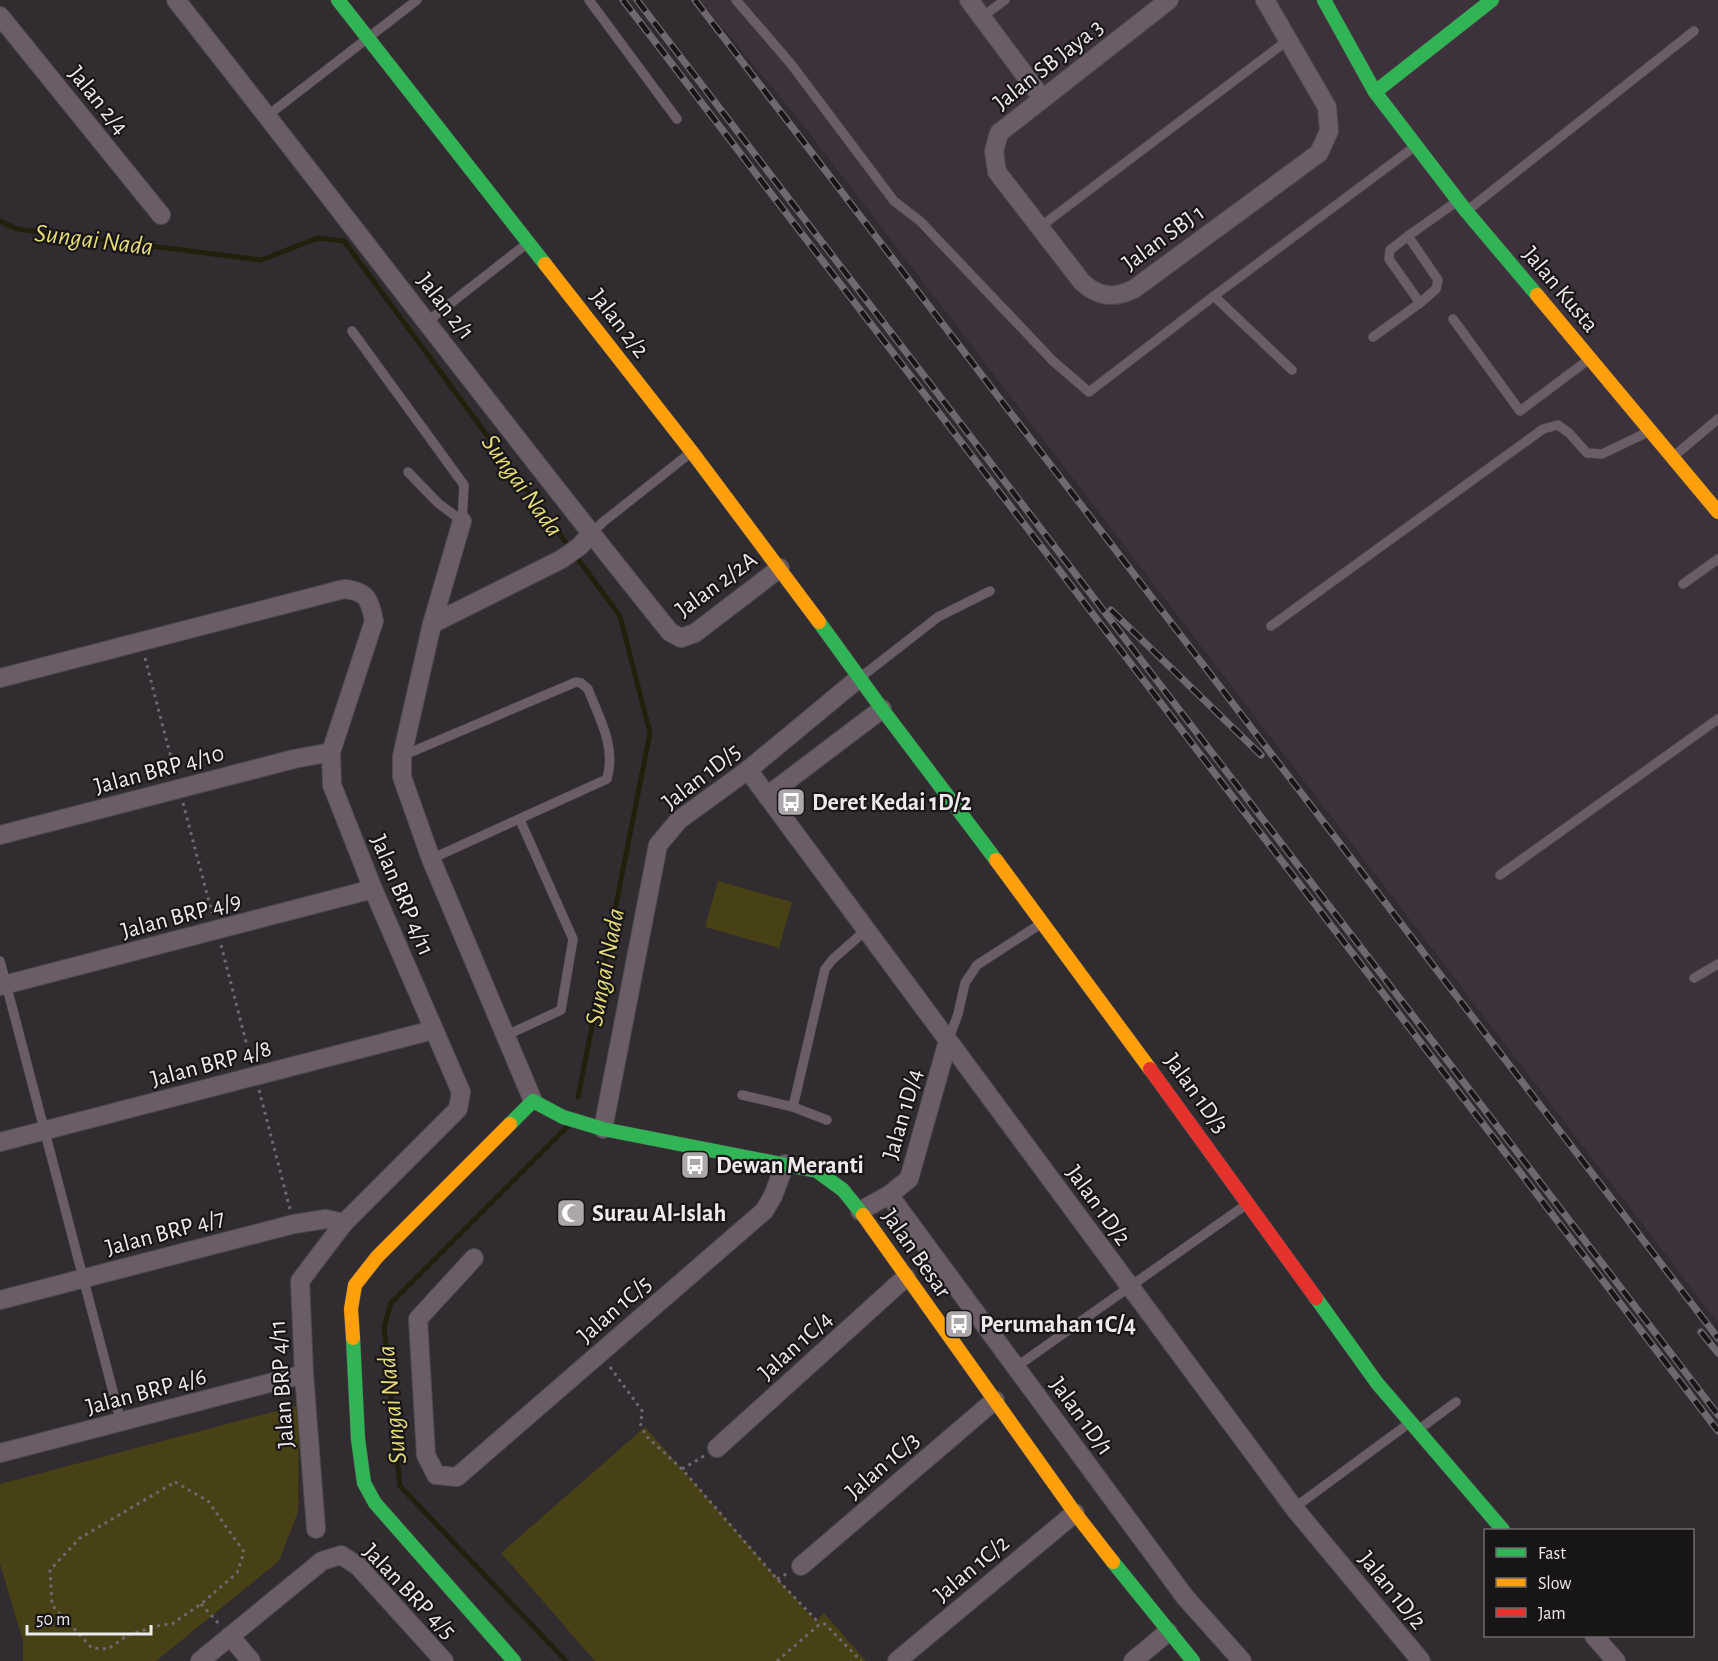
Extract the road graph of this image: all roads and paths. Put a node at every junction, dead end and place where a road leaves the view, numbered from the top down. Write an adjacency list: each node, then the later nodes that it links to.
1 (176, 0): 19 (street, Jalan 2/1)
2 (338, 0): 15 (street, Jalan 2/2)
3 (417, 0): 15 (lane)
4 (589, 0): 20 (lane)
5 (736, 0): 28 (lane)
6 (969, 0): 13 (street)
7 (1005, 0): 13 (lane)
8 (1169, 0): 18 (street, Jalan SB Jaya 3)
9 (1265, 0): 16 (street)
10 (1324, 0): 17 (street, Jalan Kusta)
11 (1492, 0): 17 (street)
12 (0, 16): 24 (street, Jalan 2/4)
13 (982, 17): 18 (street)
14 (1694, 31): 23 (lane)
15 (368, 38): 19 (lane); 27 (street, Jalan 2/2)
16 (1288, 40): 25 (lane); 25 (street, Jalan SBJ 1)
17 (1375, 92): 21 (street, Jalan Kusta)
18 (1042, 98): 22 (street, Jalan SB Jaya 3)
19 (267, 116): 31 (street, Jalan 2/1)
20 (677, 119)
21 (1416, 146): 23 (street, Jalan Kusta); 28 (lane)
22 (994, 151): 25 (street, Jalan SBJ 1)
23 (1462, 206): 26 (lane); 34 (street, Jalan Kusta)
24 (161, 215)
25 (1040, 227)
26 (1408, 236): 29 (lane); 29 (lane)
27 (529, 242): 31 (lane); 38 (street, Jalan 2/2)
28 (1214, 296): 35 (lane)
29 (1420, 303): 33 (lane)
30 (1454, 319): 34 (lane)
31 (428, 321): 43 (street, Jalan 2/1)
32 (352, 332): 42 (lane)
33 (1373, 337)
34 (1590, 358): 37 (street, Jalan Kusta)
35 (1292, 370)
36 (1718, 419): 39 (lane)
37 (1650, 431): 39 (street, Jalan Kusta); 49 (lane)
38 (692, 452): 43 (lane); 45 (street, Jalan 2/2)
39 (1672, 457): 41 (street, Jalan Kusta)
40 (408, 472): 42 (lane)
41 (1718, 512)
42 (462, 521): 48 (street)
43 (585, 540): 48 (street); 50 (street, Jalan 2/1)
44 (1718, 559): 46 (lane)
45 (780, 568): 50 (street, Jalan 2/2A); 52 (street, Jalan 2/2)
46 (1683, 584)
47 (990, 591): 52 (lane)
48 (432, 624): 56 (street)
49 (1271, 626)
50 (681, 638)
51 (0, 678): 55 (street, Jalan BRP 4/11)
52 (860, 678): 53 (street, Jalan 1D/3); 57 (street, Jalan 1D/5)
53 (882, 709): 58 (street); 64 (street, Jalan 1D/3)
54 (1718, 719): 62 (lane)
55 (332, 752): 60 (street, Jalan BRP 4/10); 63 (street, Jalan BRP 4/11)
56 (402, 756): 59 (lane); 61 (street)
57 (748, 770): 58 (street, Jalan 1D/2); 77 (street, Jalan 1D/5)
58 (766, 796): 65 (street, Jalan 1D/2)
59 (520, 820): 61 (lane); 71 (lane)
60 (0, 835)
61 (431, 859): 71 (street)
62 (1500, 875)
63 (373, 890): 69 (street, Jalan BRP 4/9); 70 (street, Jalan BRP 4/11)
64 (1044, 922): 72 (lane); 82 (street, Jalan 1D/3)
65 (866, 930): 72 (street, Jalan 1D/2); 75 (lane)
66 (0, 961): 69 (lane)
67 (1718, 964): 68 (lane)
68 (1694, 978)
69 (3, 985): 78 (lane)
70 (433, 1030): 78 (street, Jalan BRP 4/8); 84 (street, Jalan BRP 4/11)
71 (505, 1036): 74 (street)
72 (948, 1041): 81 (street, Jalan 1D/4); 88 (street, Jalan 1D/2)
73 (742, 1095): 75 (lane)
74 (533, 1101): 77 (street, Jalan Besar); 113 (street)
75 (793, 1107): 76 (lane)
76 (827, 1120)
77 (603, 1129): 80 (street, Jalan Besar)
78 (45, 1131): 79 (street, Jalan BRP 4/8); 87 (lane)
79 (0, 1142)
80 (785, 1164): 83 (street, Jalan Besar); 90 (street, Jalan 1C/5)
81 (889, 1195): 83 (street, Jalan 1D/4); 91 (street, Jalan 1D/1)
82 (1247, 1204): 88 (lane); 96 (street, Jalan 1D/3)
83 (860, 1211): 86 (street, Jalan Besar)
84 (344, 1223): 87 (street, Jalan BRP 4/7); 92 (street, Jalan BRP 4/11)
85 (474, 1258): 90 (street, Jalan 1C/5)
86 (906, 1277): 93 (street, Jalan Besar); 97 (street, Jalan 1C/4)
87 (84, 1278): 89 (street, Jalan BRP 4/7); 95 (lane)
88 (1130, 1286): 91 (lane); 100 (street, Jalan 1D/2)
89 (0, 1300)
90 (600, 1353): 99 (path)
91 (1016, 1367): 119 (street, Jalan 1D/1)
92 (304, 1374): 95 (street, Jalan BRP 4/6); 102 (street, Jalan BRP 4/11)
93 (995, 1400): 101 (street, Jalan Besar); 104 (street, Jalan 1C/3)
94 (1456, 1402): 96 (lane)
95 (121, 1422): 98 (street, Jalan BRP 4/6)
96 (1413, 1427): 100 (lane); 103 (street, Jalan 1D/3)
97 (717, 1448): 99 (path)
98 (0, 1454)
99 (682, 1469): 106 (path)
100 (1294, 1508): 120 (street, Jalan 1D/2)
101 (1075, 1513): 107 (street, Jalan Besar); 116 (street, Jalan 1C/2)
102 (316, 1529)
103 (1502, 1529)
104 (801, 1566)
105 (201, 1604): 105 (path); 108 (path)
106 (820, 1624): 114 (path); 115 (path)
107 (1168, 1632): 117 (street); 118 (street, Jalan Besar)
108 (230, 1636): 110 (street); 111 (street); 112 (street, Jalan BRP 4/5)
109 (1596, 1637): 121 (street)
110 (200, 1661)
111 (251, 1661)
112 (444, 1661)
113 (514, 1661)
114 (777, 1661)
115 (861, 1661)
116 (897, 1661)
117 (1133, 1661)
118 (1193, 1661)
119 (1242, 1661)
120 (1421, 1661)
121 (1616, 1661)

